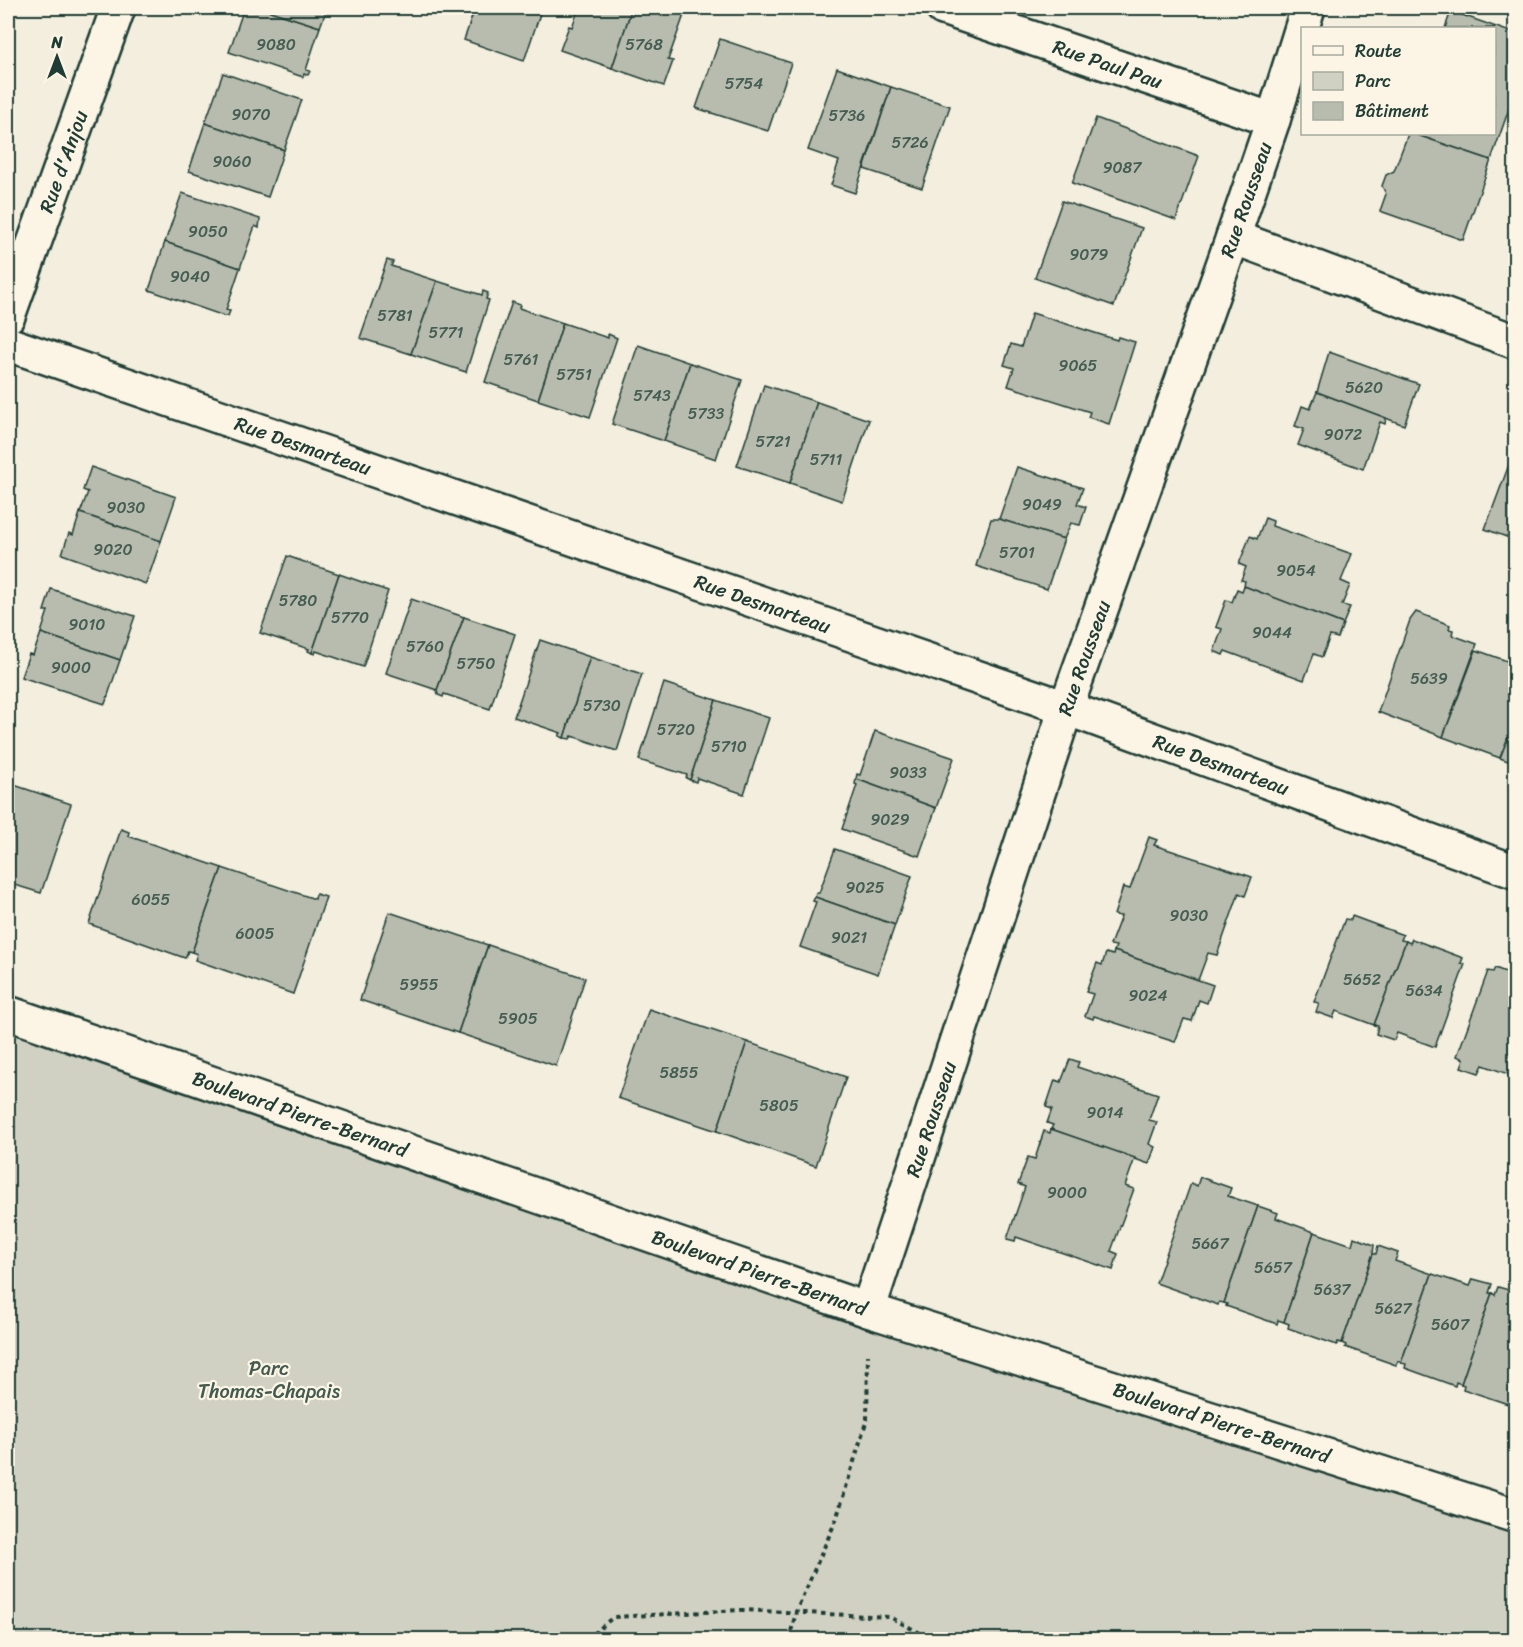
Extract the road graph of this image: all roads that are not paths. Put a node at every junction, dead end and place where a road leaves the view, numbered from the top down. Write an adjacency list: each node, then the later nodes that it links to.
1 (118, 8): 8 (street, Rue d'Anjou)
2 (944, 8): 6 (street, Rue Paul Pau)
3 (1308, 8): 4 (street, Rue Rousseau)
4 (1302, 27)
5 (1301, 30): 6 (street, Rue Rousseau)
6 (1273, 120): 7 (street, Rue Rousseau)
7 (1233, 237): 9 (street); 11 (street, Rue Rousseau)
8 (8, 316)
9 (1515, 342)
10 (8, 344): 11 (street, Rue Desmarteau)
11 (1066, 708): 12 (street, Rue Desmarteau); 14 (street, Rue Rousseau)
12 (1515, 872)
13 (8, 1013): 14 (street, Boulevard Pierre-Bernard)
14 (868, 1310): 15 (street, Boulevard Pierre-Bernard)
15 (1515, 1516)

